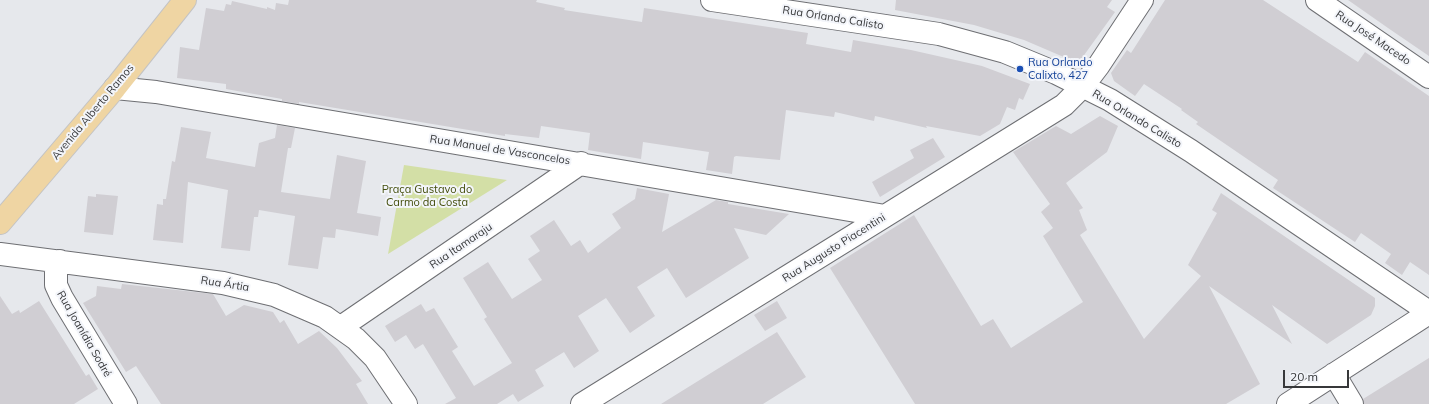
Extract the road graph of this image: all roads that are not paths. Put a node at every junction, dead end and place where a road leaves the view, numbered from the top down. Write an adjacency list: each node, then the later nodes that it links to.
1 (185, 0): 7 (main road, Avenida Alberto Ramos)
2 (712, 0): 6 (street, Rua Orlando Calisto)
3 (1142, 0): 6 (street, Rua Augusto Piacentini)
4 (1317, 0): 5 (street, Rua José Macedo)
5 (1429, 77)
6 (1083, 86): 9 (street, Rua Augusto Piacentini); 13 (street, Rua Orlando Calisto)
7 (115, 88): 8 (street, Rua Manuel de Vasconcelos); 10 (main road, Avenida Alberto Ramos)
8 (581, 163): 9 (street, Rua Manuel de Vasconcelos); 14 (street, Rua Itamaraju)
9 (885, 216): 18 (street, Rua Augusto Piacentini)
10 (0, 223)
11 (0, 254): 12 (street, Rua Ártia)
12 (60, 261): 14 (street, Rua Ártia); 16 (street, Rua Joanídia Sodré)
13 (1429, 312): 15 (street)
14 (341, 328): 17 (street, Rua Ártia)
15 (1334, 374): 19 (street); 20 (street)
16 (126, 404)
17 (406, 404)
18 (582, 404)
19 (1288, 404)
20 (1352, 404)

